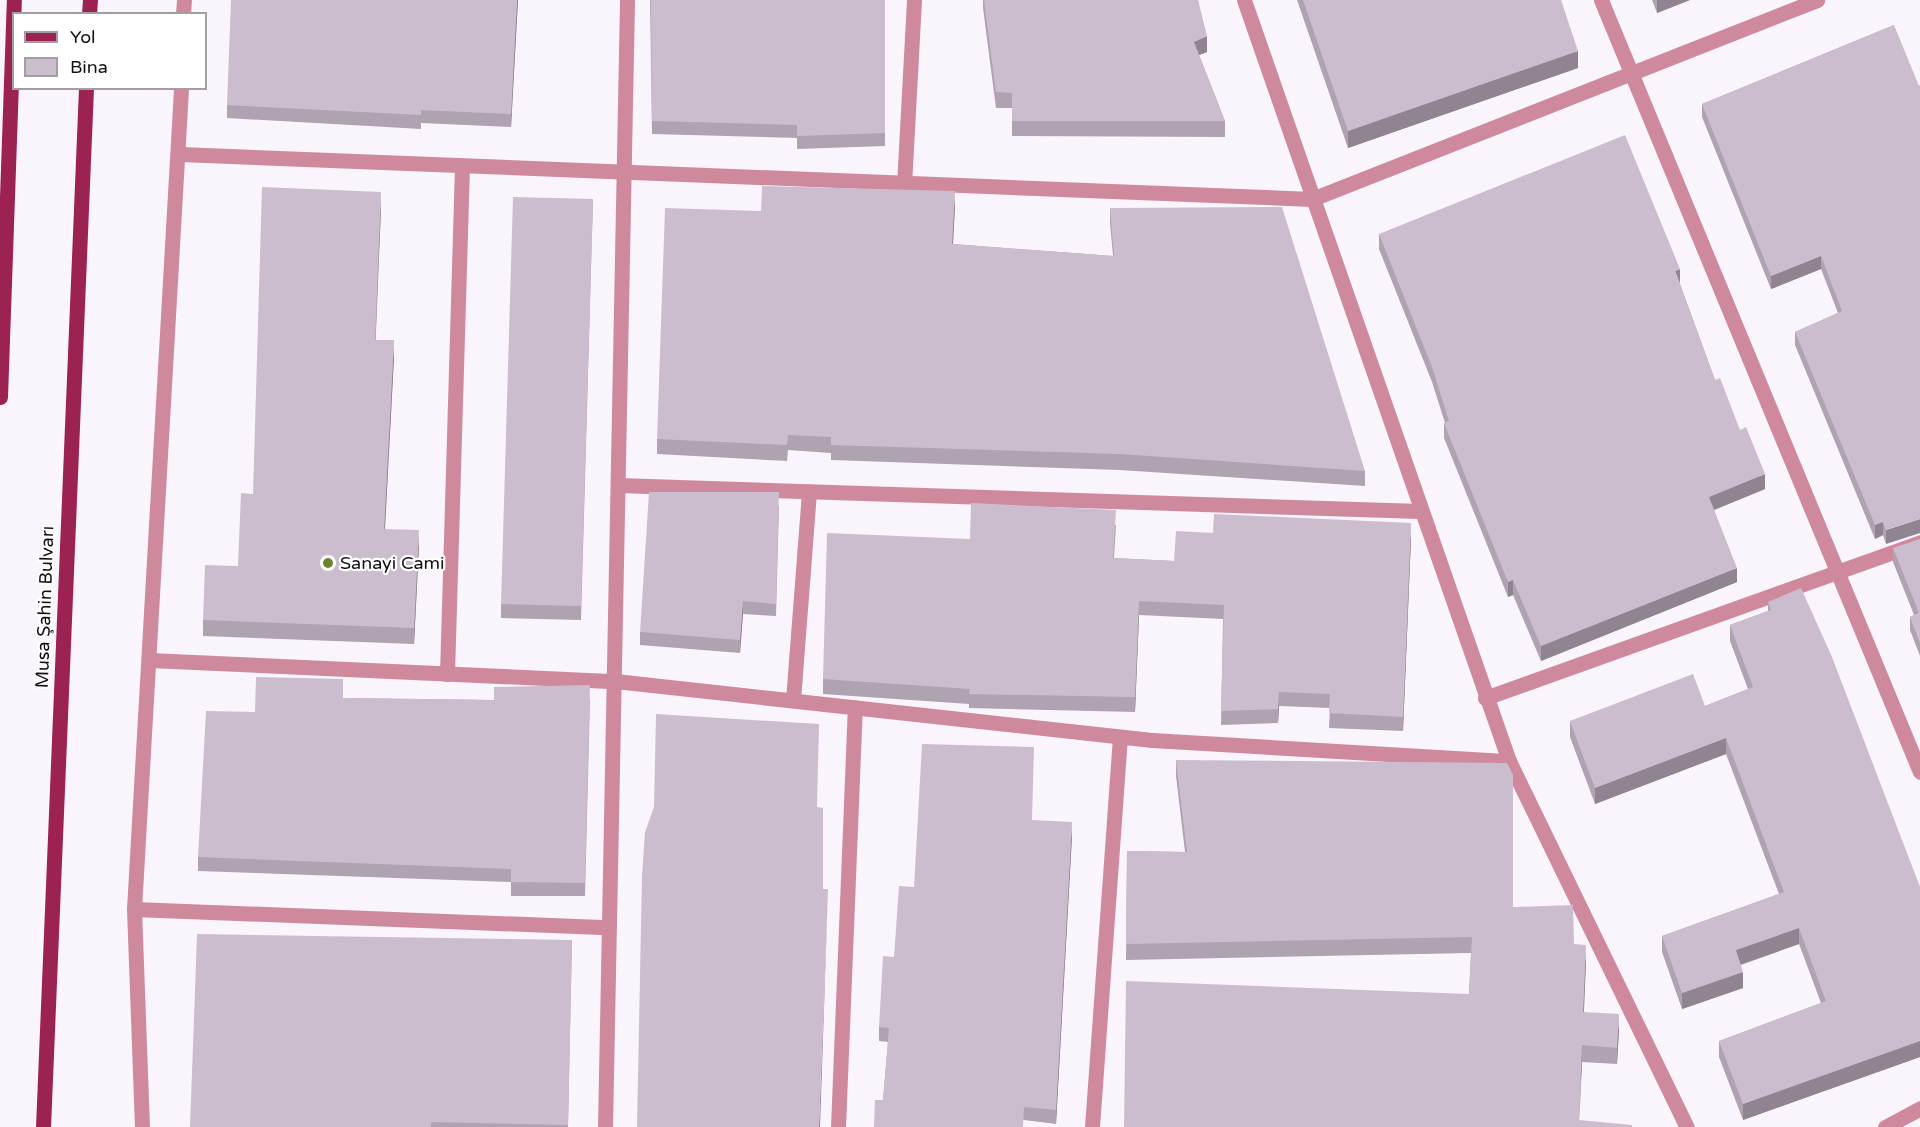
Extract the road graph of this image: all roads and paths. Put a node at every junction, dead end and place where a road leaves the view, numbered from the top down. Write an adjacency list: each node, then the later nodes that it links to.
1 (627, 0): 12 (street)
2 (914, 0): 13 (street)
3 (1244, 0): 14 (street)
4 (1601, 0): 7 (street)
5 (1817, 0): 7 (street)
6 (12, 57): 15 (main road)
7 (1629, 74): 14 (street); 20 (street)
8 (86, 90): 33 (main road, Musa Şahin Bulvarı)
9 (181, 90): 10 (street)
10 (179, 154): 11 (street); 21 (street)
11 (462, 167): 12 (street); 22 (street)
12 (622, 174): 13 (street); 16 (street)
13 (904, 185): 14 (street)
14 (1312, 198): 18 (street)
15 (0, 397)
16 (618, 485): 17 (street); 23 (street)
17 (809, 492): 18 (street); 25 (street)
18 (1420, 511): 24 (street)
19 (1920, 542): 20 (street)
20 (1837, 575): 24 (street); 29 (street)
21 (149, 660): 22 (street); 30 (street)
22 (447, 674): 23 (street)
23 (615, 681): 25 (street); 31 (street)
24 (1485, 698): 28 (street)
25 (793, 700): 26 (street)
26 (855, 707): 27 (street); 36 (street)
27 (1120, 736): 28 (street); 37 (street)
28 (1509, 761): 38 (street)
29 (1920, 772)
30 (134, 909): 31 (street); 34 (street)
31 (608, 927): 35 (street)
32 (1920, 1108): 39 (street)
33 (43, 1127)
34 (142, 1127)
35 (605, 1127)
36 (838, 1127)
37 (1092, 1127)
38 (1687, 1127)
39 (1885, 1127)

